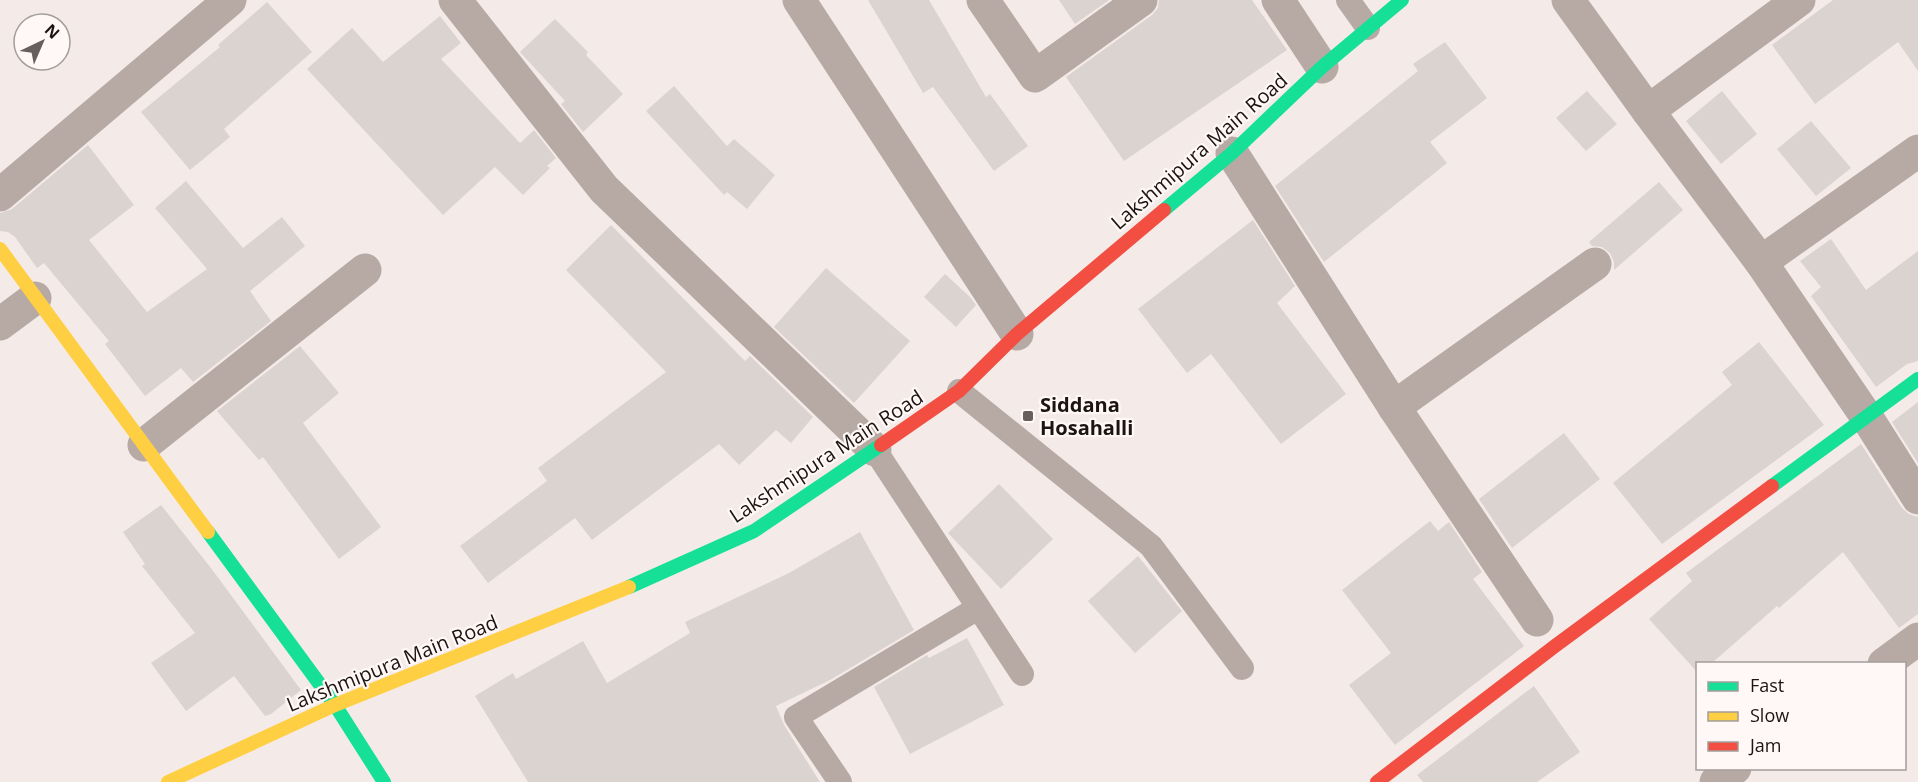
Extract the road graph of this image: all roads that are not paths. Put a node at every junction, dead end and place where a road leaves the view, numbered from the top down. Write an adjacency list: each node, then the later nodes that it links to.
1 (230, 0): 16 (street)
2 (455, 0): 29 (street)
3 (799, 0): 23 (street)
4 (983, 0): 5 (street)
5 (1141, 0)
6 (1278, 0): 12 (street)
7 (1348, 0): 11 (lane)
8 (1402, 0): 11 (main road, Lakshmipura Main Road)
9 (1569, 0): 13 (street)
10 (1798, 0): 13 (street)
11 (1368, 28): 12 (main road, Lakshmipura Main Road)
12 (1322, 68): 15 (main road, Lakshmipura Main Road)
13 (1648, 111): 18 (street)
14 (1918, 151): 18 (street)
15 (1232, 153): 23 (main road, Lakshmipura Main Road); 26 (street)
16 (0, 195)
17 (0, 249): 21 (main road)
18 (1761, 262): 27 (street)
19 (1595, 264): 26 (street)
20 (365, 270): 28 (street)
21 (35, 298): 22 (street); 28 (main road)
22 (0, 324)
23 (1017, 334): 25 (main road, Lakshmipura Main Road)
24 (1918, 379): 27 (main road)
25 (960, 391): 29 (main road, Lakshmipura Main Road); 35 (lane)
26 (1394, 407): 32 (street)
27 (1866, 416): 30 (street); 42 (main road)
28 (144, 445): 37 (main road)
29 (875, 450): 31 (lane); 37 (main road, Lakshmipura Main Road)
30 (1918, 498)
31 (978, 608): 36 (lane); 41 (lane)
32 (1537, 620)
33 (1918, 639): 34 (street)
34 (1885, 662)
35 (1242, 668)
36 (1022, 674)
37 (335, 705): 39 (main road, Lakshmipura Main Road); 40 (main road)
38 (1732, 770): 43 (street)
39 (168, 782)
40 (384, 782)
41 (840, 782)
42 (1377, 782)
43 (1716, 782)

